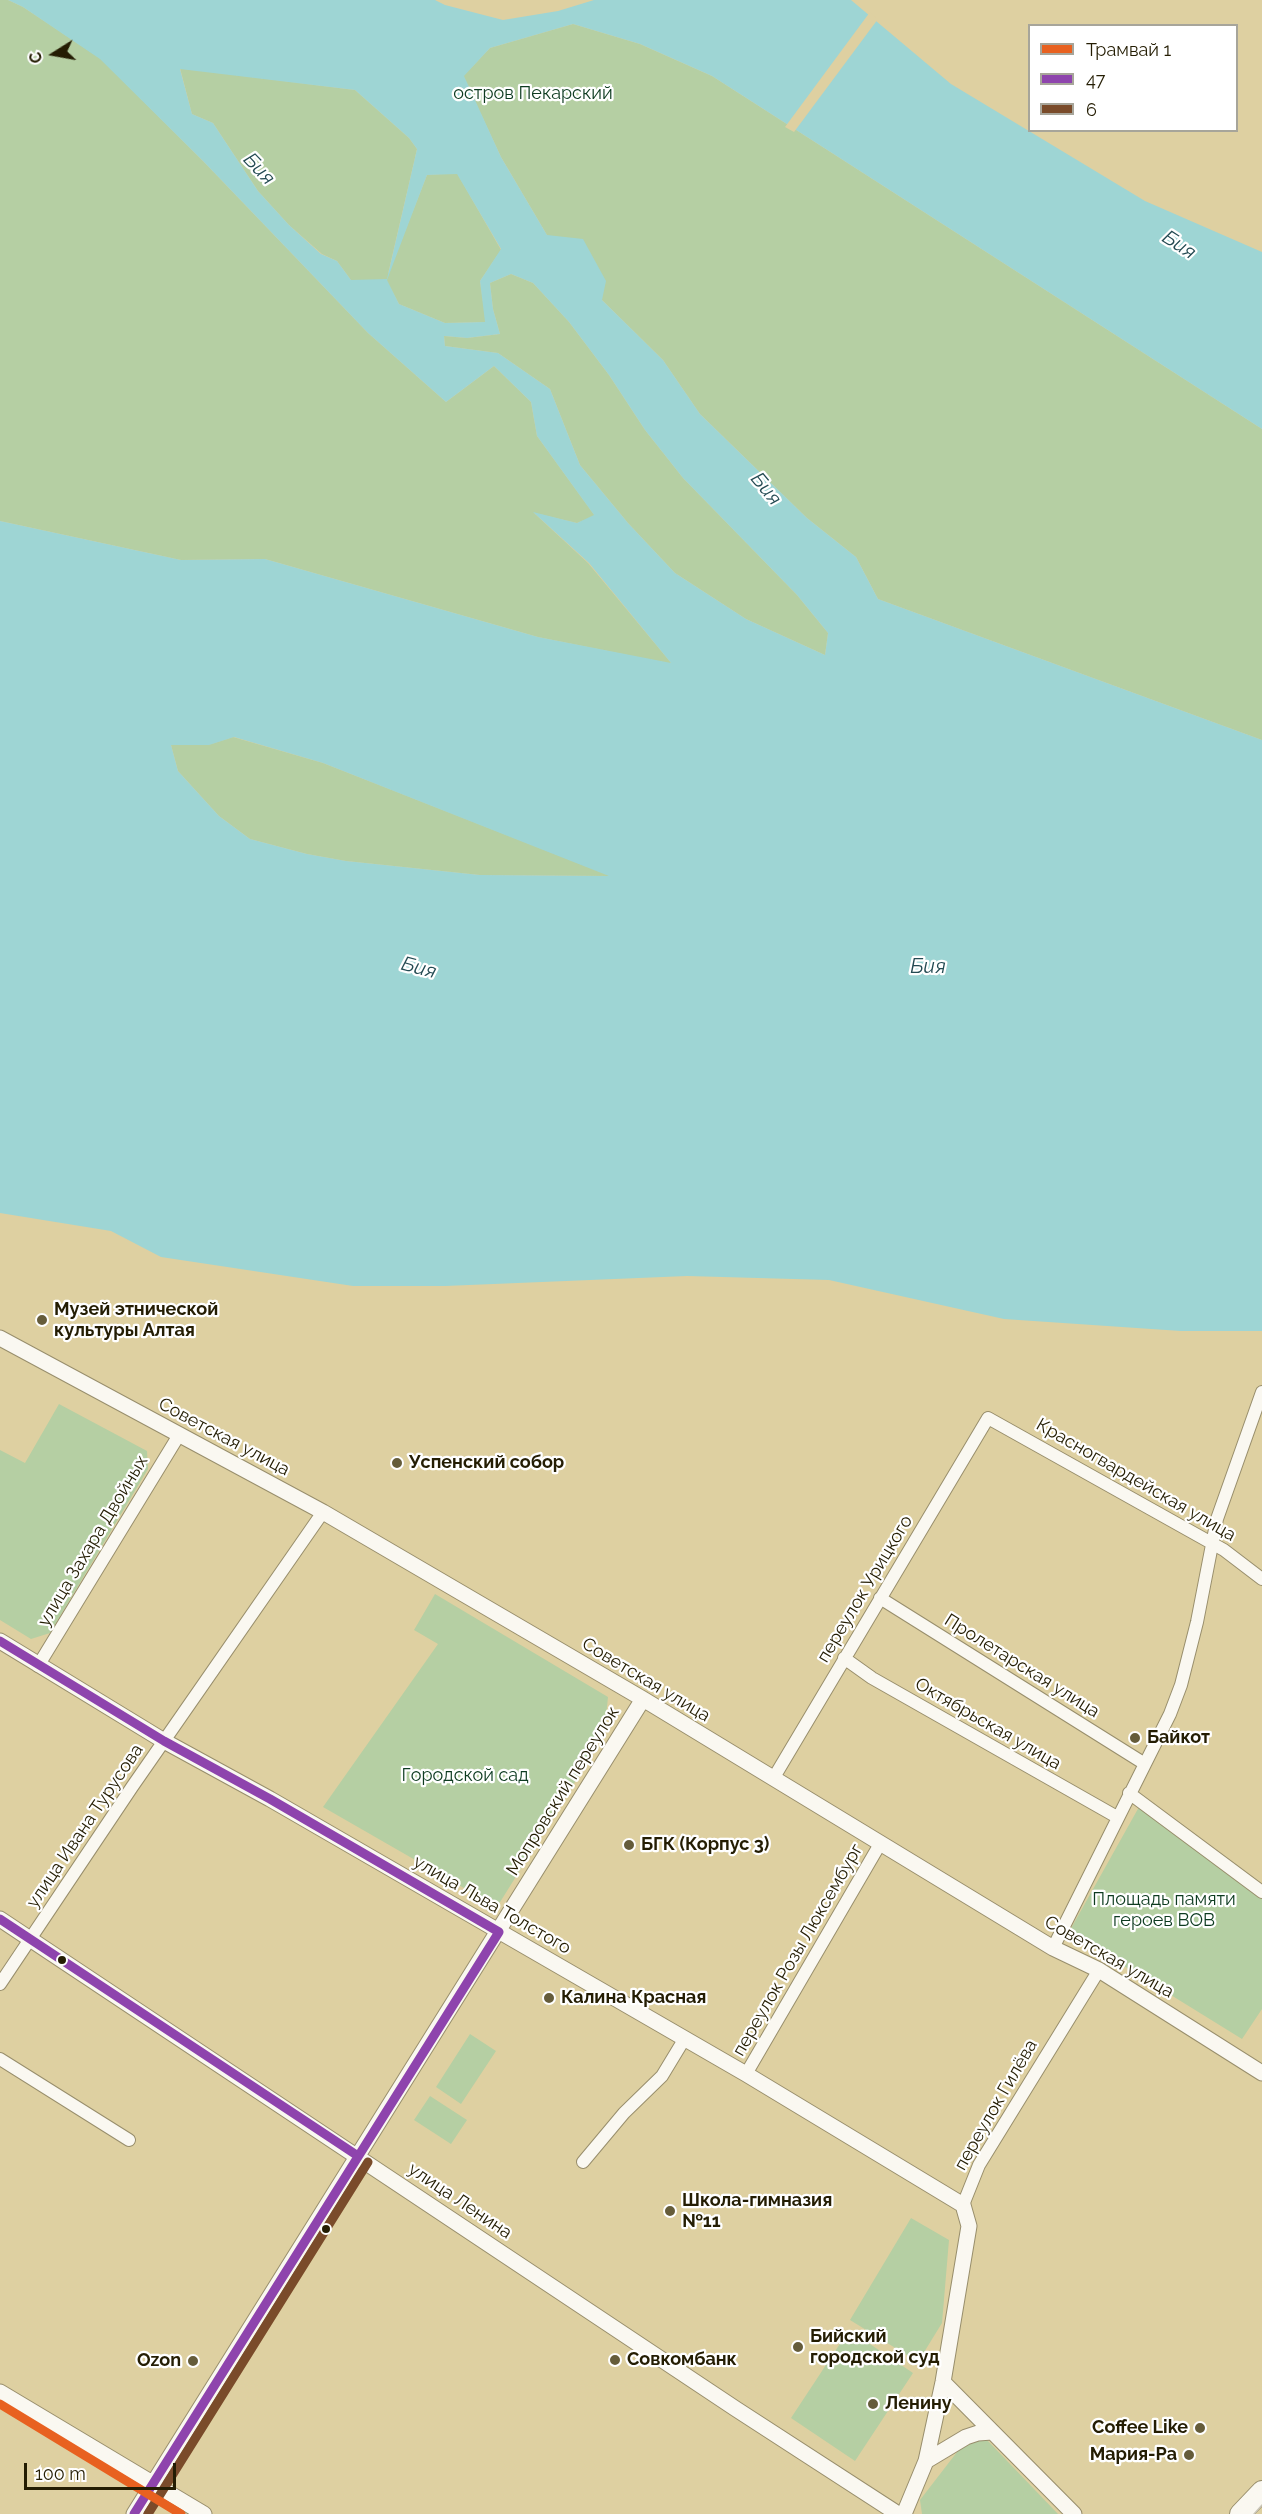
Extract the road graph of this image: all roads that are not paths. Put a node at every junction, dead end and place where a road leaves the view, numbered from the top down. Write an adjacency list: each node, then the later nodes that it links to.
1 (0, 1338): 4 (street, Советская улица)
2 (1262, 1392): 6 (street)
3 (988, 1418): 6 (street, Красногвардейская улица); 8 (street, переулок Урицкого)
4 (179, 1435): 5 (street, Советская улица); 11 (street, улица Захара Двойных)
5 (323, 1512): 12 (street, Советская улица); 13 (street, улица Ивана Турусова)
6 (1213, 1544): 7 (street, Красногвардейская улица); 14 (street)
7 (1262, 1579)
8 (880, 1598): 10 (street, переулок Урицкого); 14 (street, Пролетарская улица)
9 (0, 1641): 11 (street, улица Льва Толстого)
10 (844, 1658): 15 (street, переулок Урицкого); 17 (street, Октябрьская улица)
11 (38, 1666): 13 (street, улица Льва Толстого)
12 (643, 1699): 15 (street, Советская улица); 21 (street, Мопровский переулок)
13 (164, 1741): 21 (street, улица Льва Толстого); 22 (street, улица Ивана Турусова)
14 (1145, 1764): 16 (street)
15 (773, 1779): 18 (street, Советская улица)
16 (1129, 1793): 17 (street); 19 (street)
17 (1117, 1817): 23 (street)
18 (880, 1844): 23 (street, Советская улица); 28 (street, переулок Розы Люксембург)
19 (1262, 1892)
20 (0, 1919): 22 (street, улица Ленина)
21 (499, 1932): 26 (street, улица Льва Толстого); 31 (street, Мопровский переулок)
22 (30, 1940): 25 (street, улица Ивана Турусова); 31 (street, улица Ленина)
23 (1053, 1948): 24 (street, Советская улица)
24 (1099, 1970): 29 (street, Советская улица); 33 (street, переулок Гилёва)
25 (0, 1984)
26 (685, 2038): 28 (street, улица Льва Толстого); 32 (street)
27 (0, 2059): 30 (street)
28 (746, 2073): 33 (street, улица Льва Толстого)
29 (1262, 2073)
30 (129, 2140)
31 (358, 2156): 38 (street, Мопровский переулок); 42 (street, улица Ленина)
32 (583, 2162)
33 (963, 2205): 34 (street)
34 (943, 2382): 36 (street); 37 (street)
35 (0, 2392): 38 (street)
36 (992, 2432): 37 (street); 44 (street)
37 (926, 2461): 43 (street)
38 (153, 2484): 40 (street, Мопровский переулок); 41 (street)
39 (1262, 2491): 45 (main road)
40 (134, 2514)
41 (204, 2514)
42 (898, 2514)
43 (904, 2514)
44 (1074, 2514)
45 (1240, 2514)

